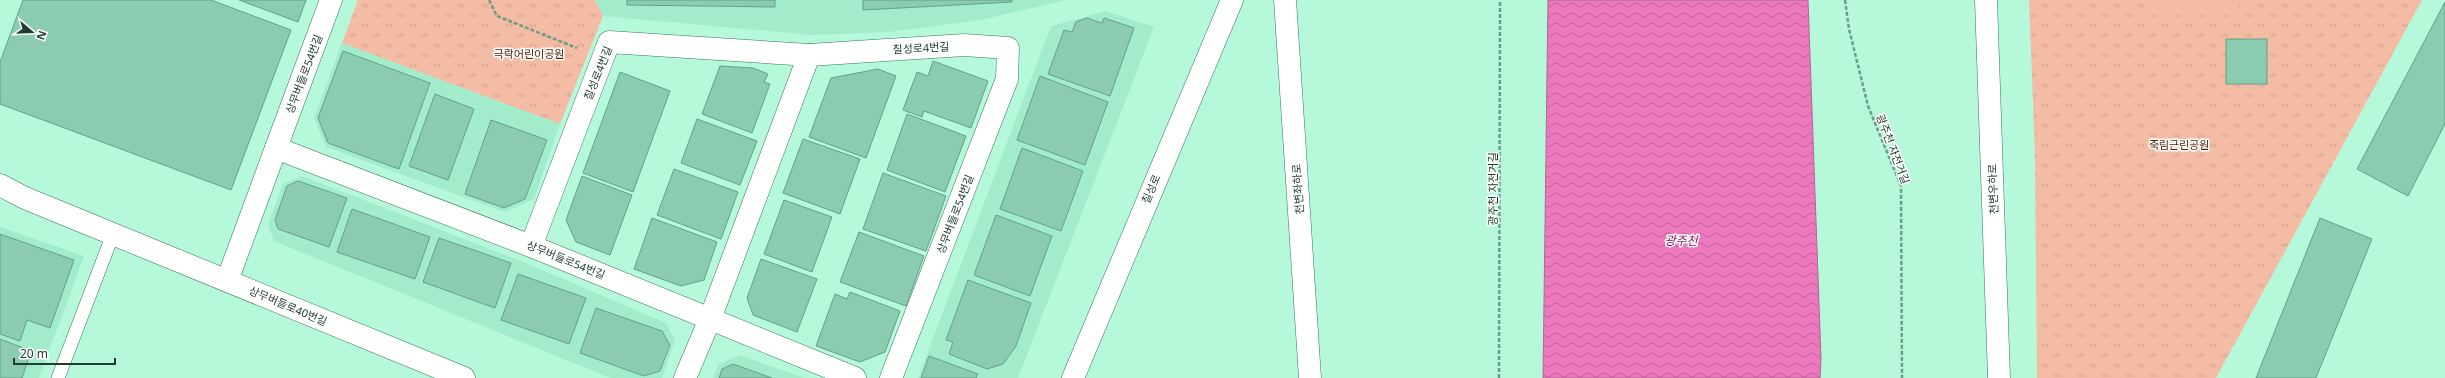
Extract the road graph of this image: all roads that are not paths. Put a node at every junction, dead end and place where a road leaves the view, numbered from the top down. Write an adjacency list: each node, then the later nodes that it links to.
1 (331, 0): 7 (street, 상무버들로54번길)
2 (1232, 0): 20 (street, 칠성로)
3 (1285, 0): 21 (street, 천변좌하로)
4 (1986, 0): 22 (street, 천변우하로)
5 (1008, 48): 6 (street, 칠성로4번길); 19 (street, 상무버들로54번길)
6 (809, 55): 12 (street, 칠성로4번길); 14 (street)
7 (276, 148): 12 (street, 상무버들로54번길); 13 (street, 상무버들로54번길)
8 (0, 184): 9 (street, 상무버들로40번길)
9 (25, 198): 10 (street); 11 (street, 상무버들로40번길)
10 (0, 203)
11 (113, 234): 13 (street, 상무버들로40번길); 15 (lane)
12 (531, 246): 14 (street, 상무버들로54번길)
13 (227, 281): 16 (street, 상무버들로40번길)
14 (710, 319): 17 (street); 18 (street, 상무버들로54번길)
15 (58, 378)
16 (464, 378)
17 (685, 378)
18 (855, 378)
19 (891, 378)
20 (1073, 378)
21 (1310, 378)
22 (1999, 378)

